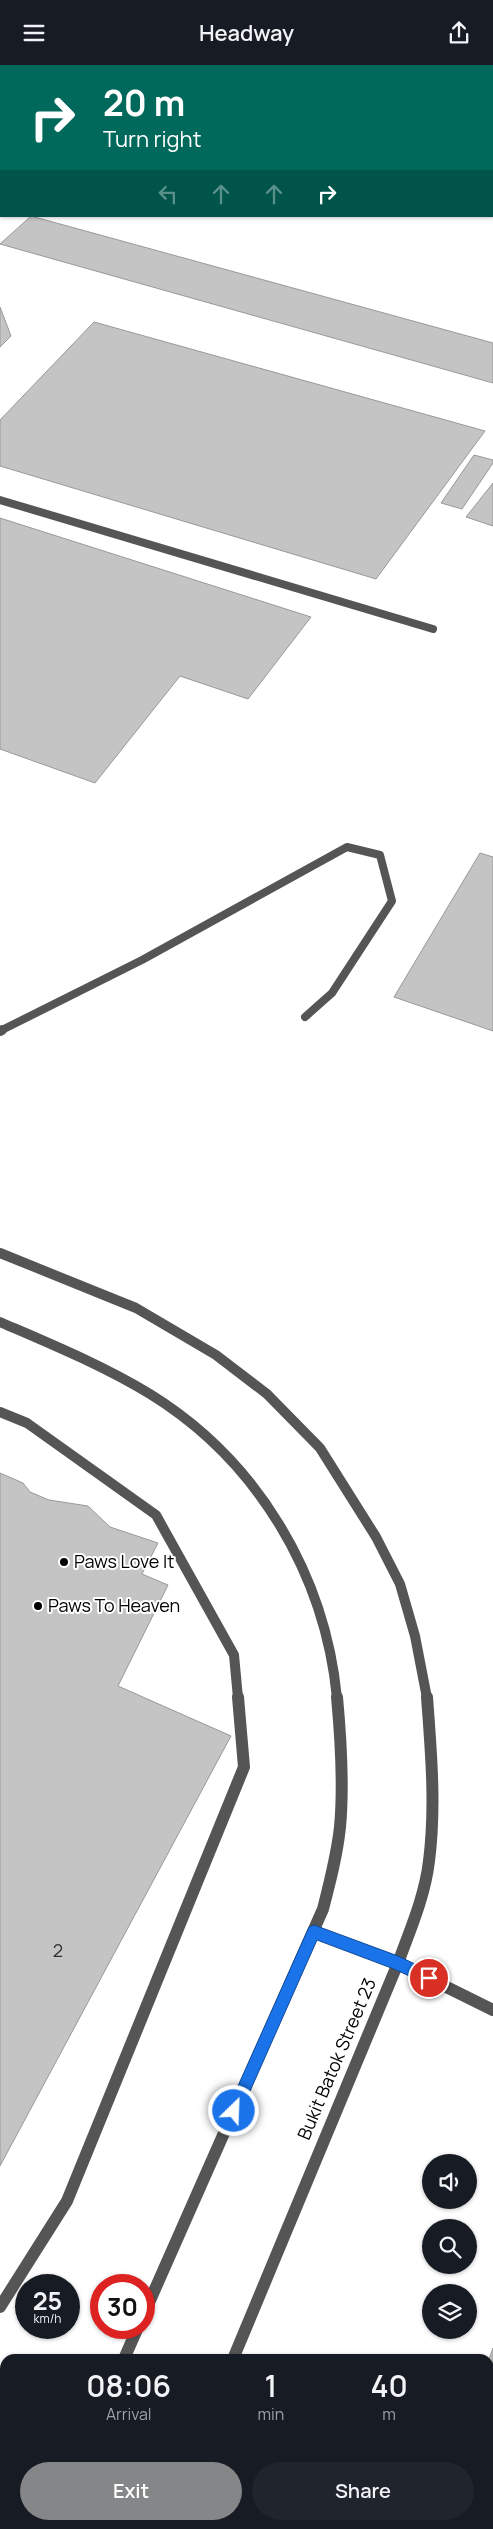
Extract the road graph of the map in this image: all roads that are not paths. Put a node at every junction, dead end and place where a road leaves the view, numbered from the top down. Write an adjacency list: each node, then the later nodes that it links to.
1 (0, 501): 2 (street)
2 (433, 629)
3 (305, 1017): 4 (street)
4 (0, 1031)
5 (0, 1253): 9 (street, Bukit Batok Street 23)
6 (0, 1322): 8 (street)
7 (0, 1413): 12 (street)
8 (314, 1932): 9 (street); 11 (street)
9 (398, 1963): 10 (street); 15 (street, Bukit Batok Street 23)
10 (493, 2010)
11 (155, 2289)
12 (0, 2307)
13 (133, 2339): 14 (street)
14 (126, 2354)
15 (234, 2354)

